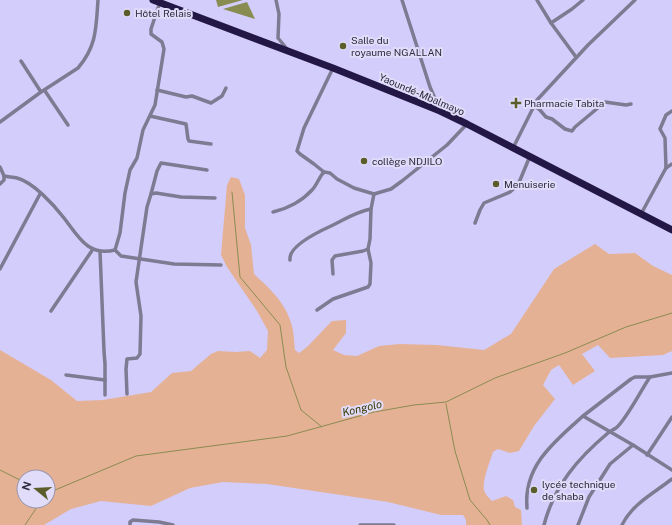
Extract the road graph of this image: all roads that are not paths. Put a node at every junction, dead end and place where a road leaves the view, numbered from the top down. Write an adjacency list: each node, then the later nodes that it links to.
1 (98, 0): 15 (street)
2 (276, 0): 9 (street)
3 (402, 0): 19 (street)
4 (537, 0): 8 (street)
5 (583, 0): 8 (street)
6 (635, 0): 10 (street)
7 (157, 1): 9 (highway, Yaoundé-Mbalmayo); 14 (street)
8 (551, 22): 10 (street)
9 (290, 52): 12 (highway, Yaoundé-Mbalmayo)
10 (576, 57): 17 (street)
11 (21, 61): 15 (street)
12 (333, 68): 19 (highway, Yaoundé-Mbalmayo); 31 (street)
13 (226, 88): 14 (street)
14 (157, 90): 20 (street)
15 (43, 91): 21 (street); 23 (street)
16 (631, 104): 17 (street)
17 (533, 106): 25 (street)
18 (672, 111): 29 (street)
19 (440, 112): 22 (highway, Yaoundé-Mbalmayo)
20 (150, 116): 24 (street); 45 (street)
21 (0, 122)
22 (468, 124): 25 (highway, Yaoundé-Mbalmayo); 36 (street)
23 (68, 125)
24 (211, 144)
25 (513, 148): 26 (highway, Yaoundé-Mbalmayo)
26 (530, 156): 40 (highway, Yaoundé-Mbalmayo); 41 (street)
27 (672, 164): 29 (street)
28 (0, 167): 32 (street)
29 (666, 168): 40 (street)
30 (207, 170): 35 (street)
31 (324, 172): 36 (street); 39 (street)
32 (4, 176): 33 (street); 34 (street)
33 (0, 184)
34 (40, 194): 43 (street); 50 (street)
35 (151, 194): 37 (street); 47 (street)
36 (374, 194): 38 (street)
37 (215, 198)
38 (371, 210): 44 (street); 48 (street)
39 (273, 212)
40 (641, 214): 42 (highway, Yaoundé-Mbalmayo)
41 (475, 223)
42 (672, 230)
43 (93, 249): 46 (street); 53 (street)
44 (368, 249): 51 (street); 52 (street)
45 (115, 250): 46 (street); 47 (street)
46 (100, 251): 57 (street)
47 (139, 259): 49 (street); 58 (street)
48 (290, 260)
49 (221, 265)
50 (0, 269)
51 (333, 274)
52 (317, 310)
53 (51, 311)
54 (672, 373): 56 (street)
55 (66, 375): 57 (street)
56 (650, 377): 60 (street); 62 (street)
57 (105, 380): 59 (street)
58 (127, 394)
59 (105, 395)
60 (583, 416): 62 (street); 67 (street)
61 (672, 417): 64 (street)
62 (609, 431): 63 (street); 72 (street)
63 (632, 445): 64 (street); 73 (street)
64 (648, 455): 65 (street)
65 (672, 470)
66 (672, 479): 74 (street)
67 (527, 508)
68 (130, 525): 69 (street)
69 (173, 525)
70 (360, 525): 71 (street)
71 (394, 525)
72 (544, 525)
73 (578, 525)
74 (622, 525)

